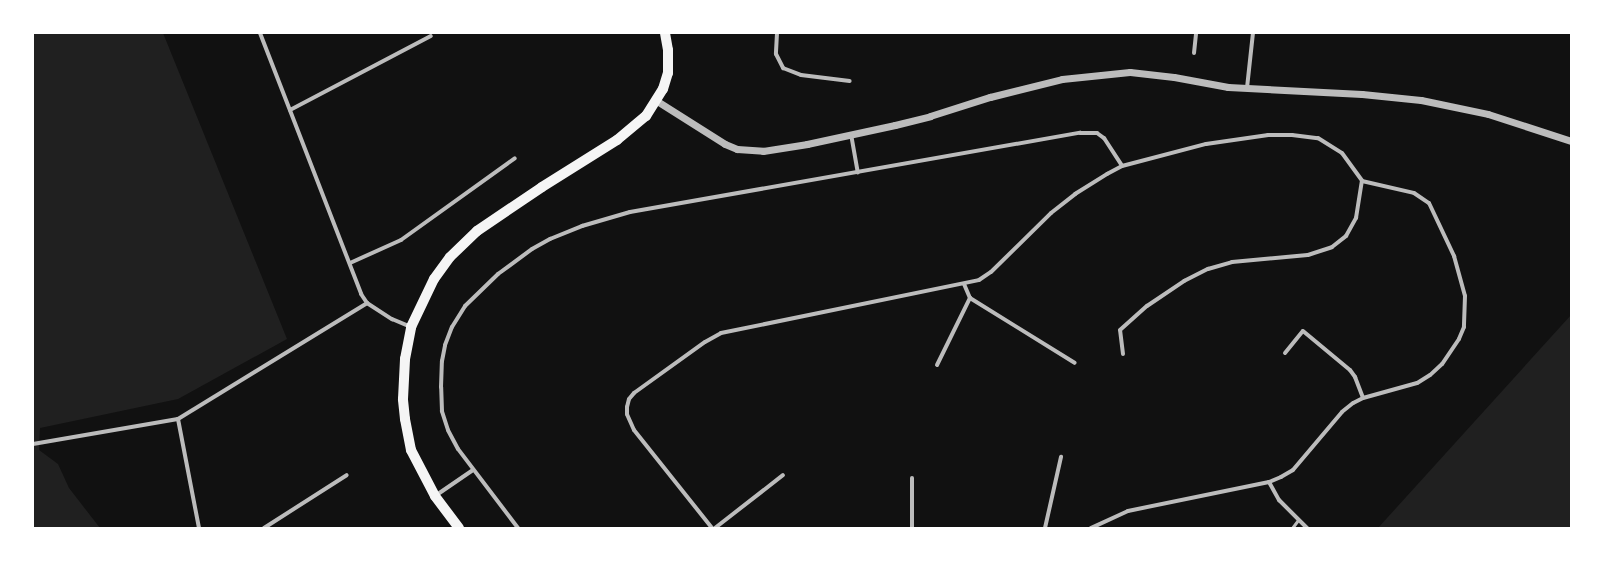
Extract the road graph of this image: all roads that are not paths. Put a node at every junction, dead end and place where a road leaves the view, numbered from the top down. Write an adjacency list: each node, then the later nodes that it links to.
1 (260, 33): 11 (street)
2 (666, 33): 10 (main road)
3 (777, 33): 8 (street)
4 (1196, 33): 7 (street)
5 (1253, 33): 9 (street)
6 (432, 36): 11 (street)
7 (1194, 52)
8 (850, 81)
9 (1247, 89): 12 (street); 13 (street)
10 (657, 101): 12 (street); 22 (main road)
11 (290, 110): 18 (street)
12 (851, 134): 16 (street)
13 (1571, 141)
14 (515, 158): 18 (street)
15 (1122, 166): 16 (street); 17 (street); 19 (street)
16 (858, 172): 31 (street)
17 (1362, 181): 24 (street); 27 (street)
18 (350, 263): 21 (street)
19 (964, 284): 20 (street); 42 (street)
20 (970, 298): 25 (street); 26 (street)
21 (367, 303): 22 (street); 28 (street)
22 (411, 327): 36 (main road)
23 (1285, 353): 27 (street)
24 (1123, 354)
25 (1075, 363)
26 (937, 365)
27 (1363, 398): 35 (street)
28 (178, 420): 29 (street); 38 (street)
29 (33, 444)
30 (1061, 457): 44 (street)
31 (473, 470): 36 (street); 41 (street)
32 (347, 475): 39 (street)
33 (783, 475): 42 (street)
34 (912, 478): 43 (street)
35 (1269, 482): 37 (street); 45 (street)
36 (435, 496): 40 (main road)
37 (1298, 520): 46 (lane); 47 (street)
38 (200, 528)
39 (264, 528)
40 (459, 528)
41 (518, 528)
42 (714, 528)
43 (912, 528)
44 (1045, 528)
45 (1091, 528)
46 (1292, 528)
47 (1308, 528)

